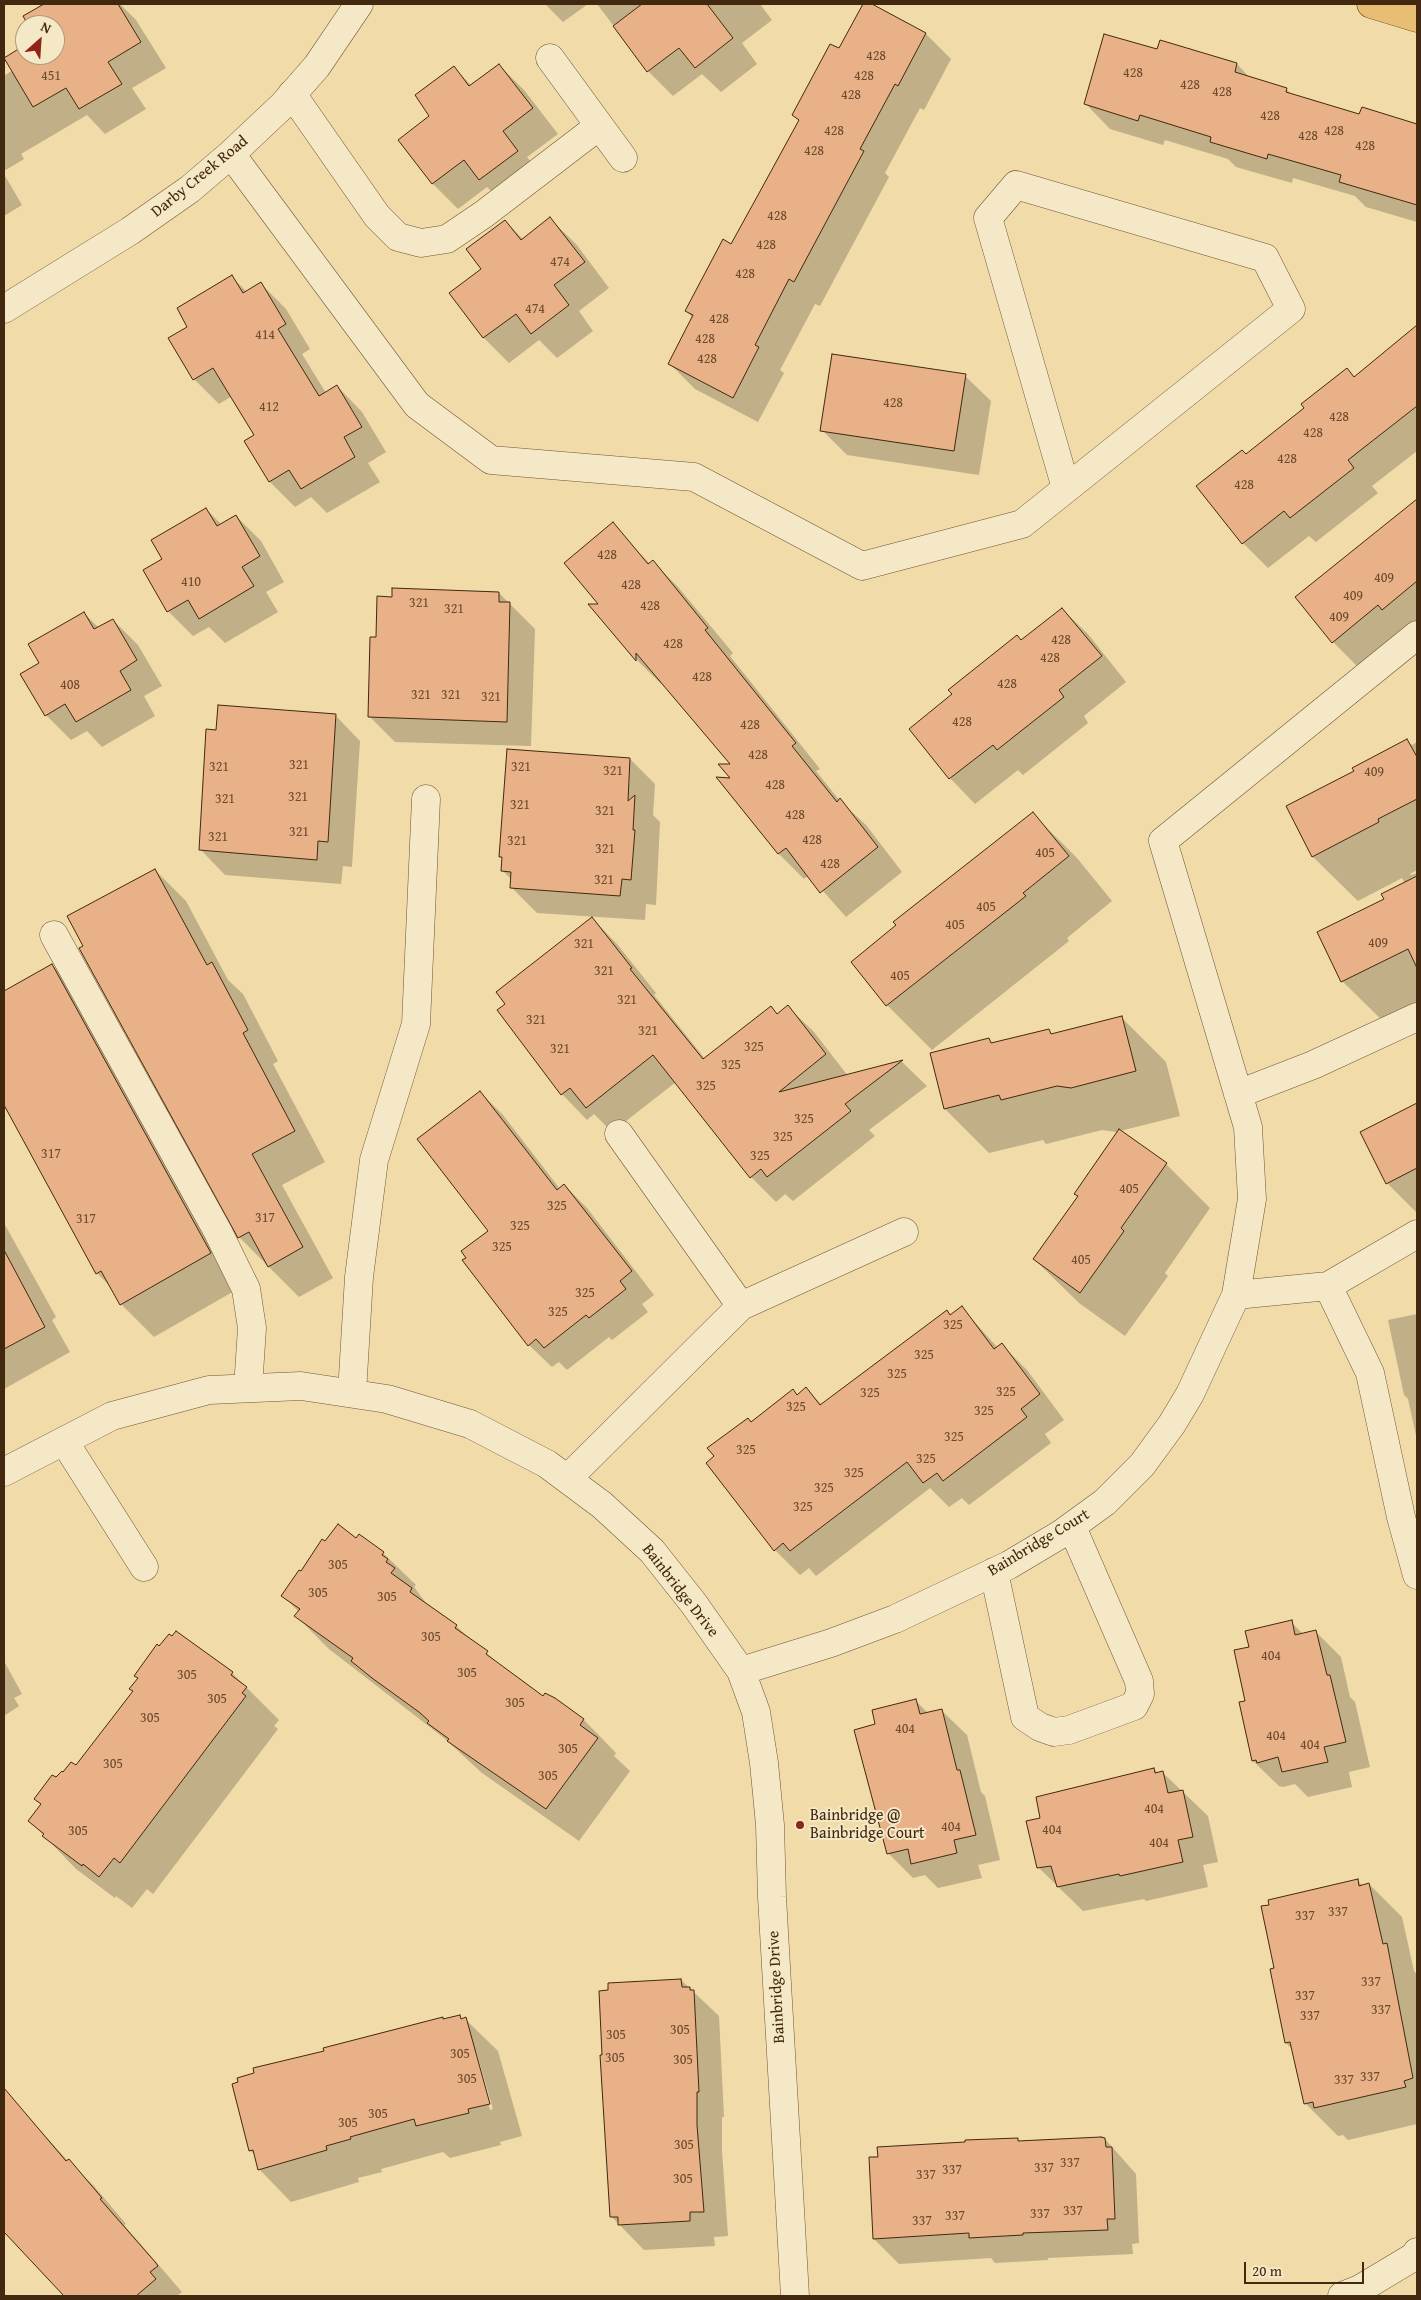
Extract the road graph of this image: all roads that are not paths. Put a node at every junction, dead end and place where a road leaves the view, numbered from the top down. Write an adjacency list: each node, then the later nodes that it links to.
1 (359, 4): 5 (street, Darby Creek Road)
2 (1371, 4): 3 (main road)
3 (1417, 18)
4 (550, 58): 6 (street)
5 (292, 94): 6 (street); 7 (street, Darby Creek Road)
6 (600, 126): 8 (street)
7 (231, 154): 9 (street, Darby Creek Road); 10 (street)
8 (623, 158)
9 (4, 308)
10 (1066, 488): 10 (street)
11 (1417, 635): 15 (street, Bainbridge Court)
12 (426, 799): 23 (street)
13 (54, 935): 22 (street)
14 (1417, 1017): 15 (street)
15 (1238, 1094): 20 (street, Bainbridge Court)
16 (619, 1134): 21 (street)
17 (904, 1232): 21 (street)
18 (1417, 1234): 19 (street)
19 (1328, 1286): 20 (street); 30 (street)
20 (1236, 1295): 27 (street, Bainbridge Court)
21 (741, 1306): 26 (street)
22 (248, 1388): 23 (street, Bainbridge Drive); 24 (street, Bainbridge Drive)
23 (352, 1394): 26 (street, Bainbridge Drive)
24 (64, 1441): 25 (street, Bainbridge Drive); 28 (street)
25 (4, 1472)
26 (567, 1479): 31 (street, Bainbridge Drive)
27 (1072, 1526): 29 (street, Bainbridge Court); 29 (street)
28 (144, 1567)
29 (994, 1572): 31 (street, Bainbridge Court)
30 (1417, 1575)
31 (741, 1671): 33 (street, Bainbridge Drive)
32 (1416, 2255): 34 (street)
33 (795, 2296)
34 (1342, 2296)

